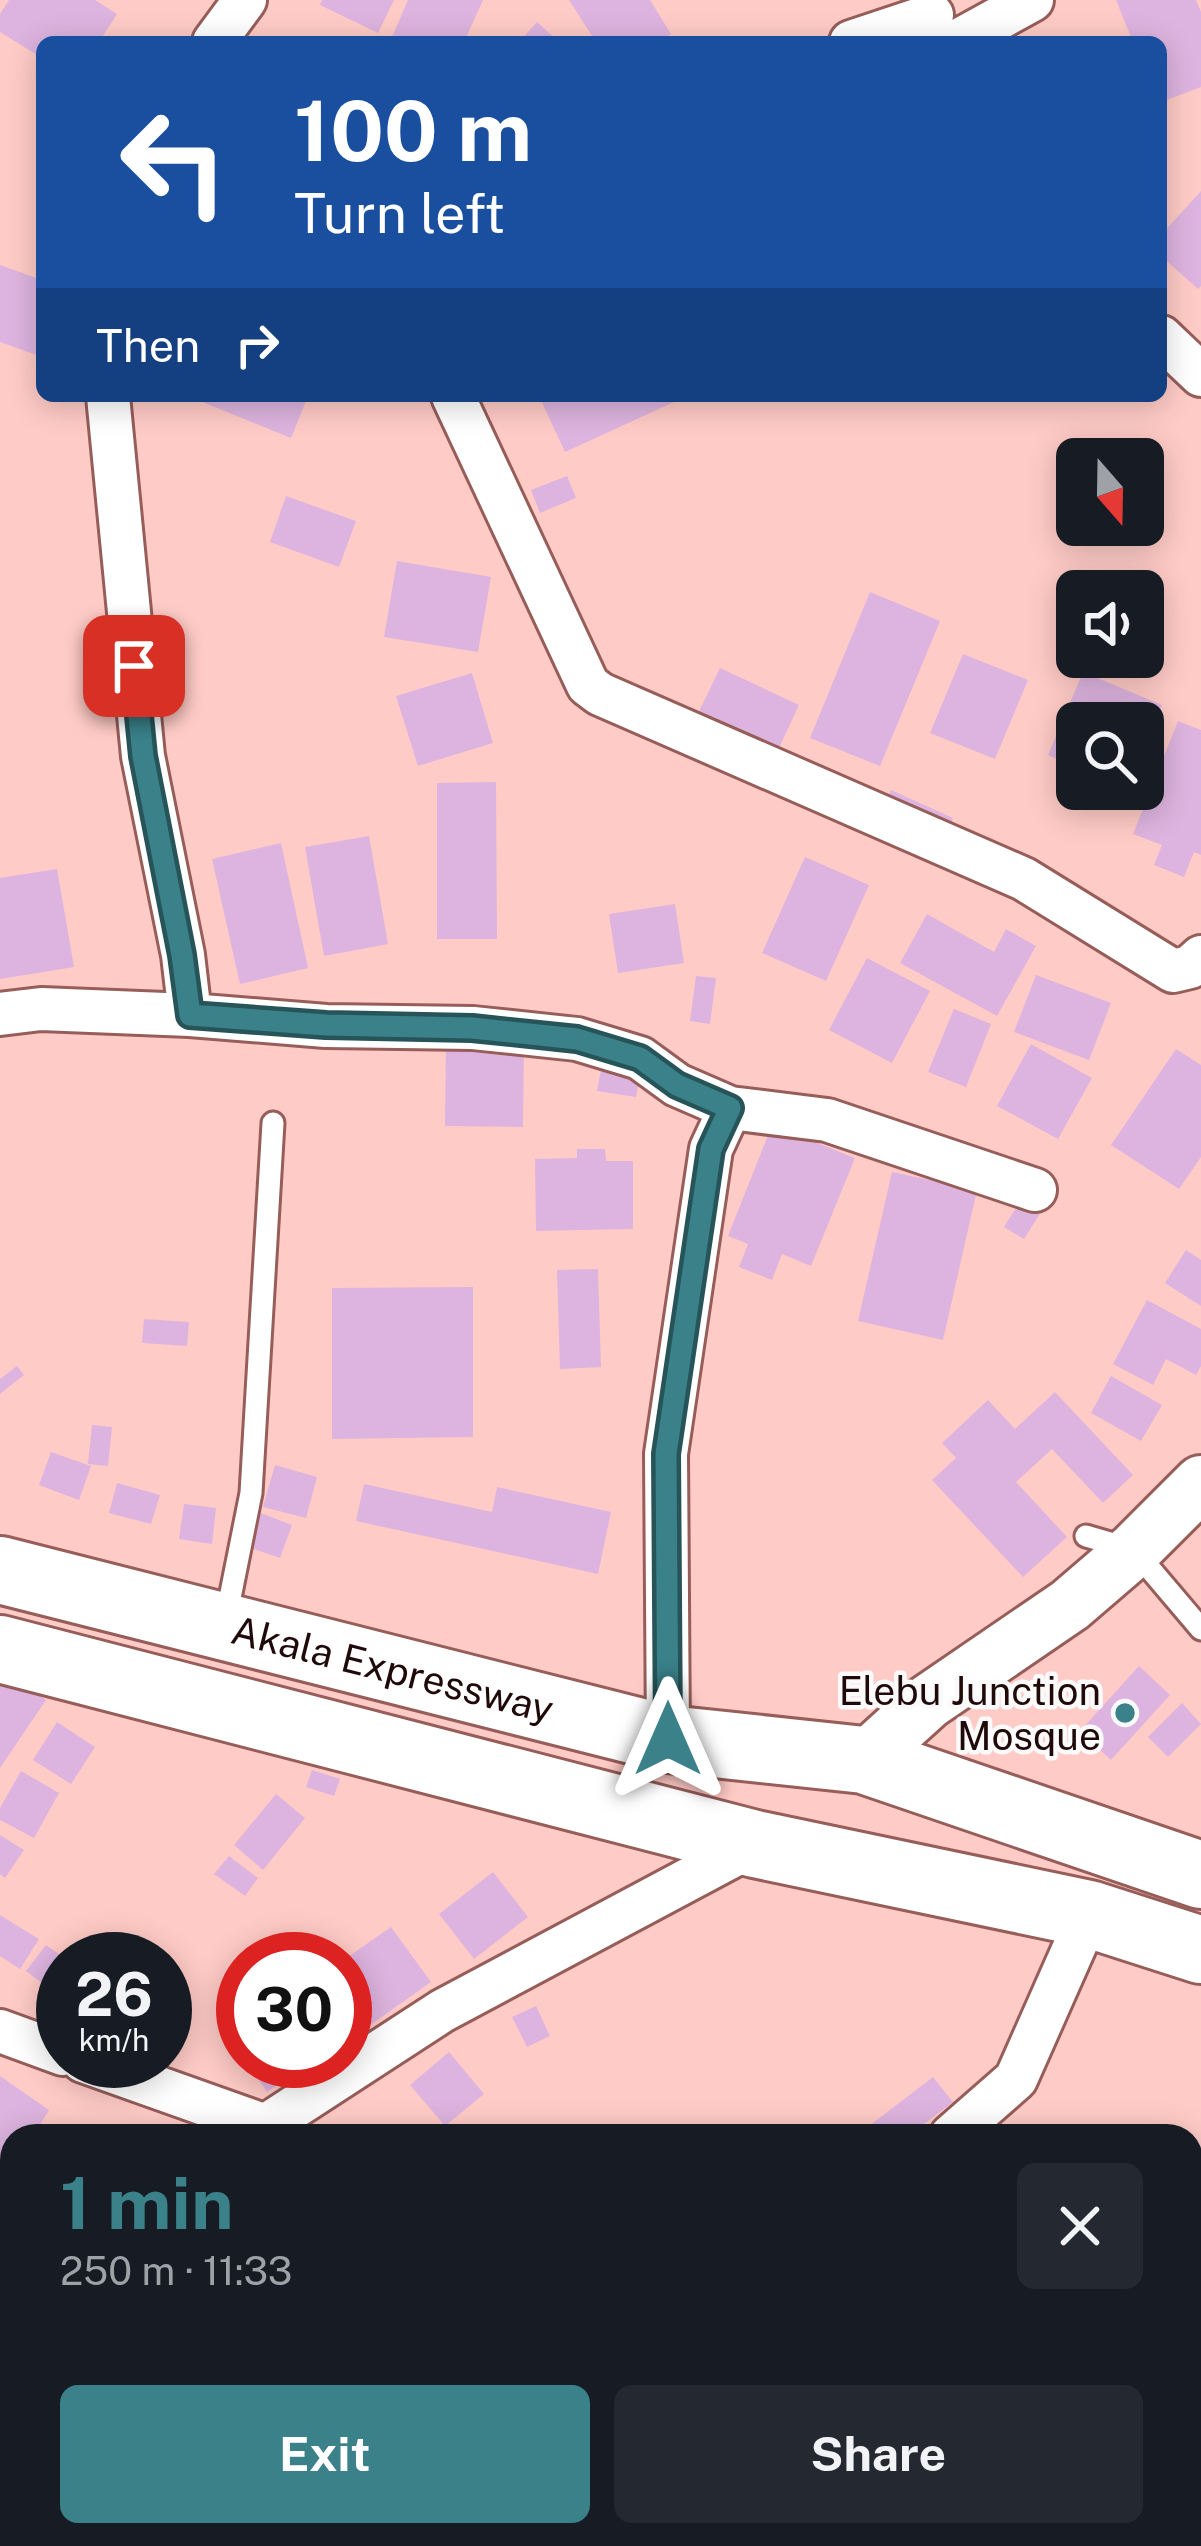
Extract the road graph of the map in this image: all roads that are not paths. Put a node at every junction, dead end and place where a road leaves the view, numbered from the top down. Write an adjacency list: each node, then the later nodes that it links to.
1 (245, 0): 4 (street)
2 (1032, 0): 3 (street)
3 (940, 25): 5 (street)
4 (218, 36)
5 (882, 36)
6 (1167, 343): 7 (street)
7 (1201, 375)
8 (109, 402): 12 (street)
9 (456, 402): 10 (street)
10 (1201, 957)
11 (0, 1014): 12 (street)
12 (190, 1015): 13 (street)
13 (730, 1108): 15 (street); 22 (street)
14 (273, 1123): 19 (lane)
15 (1035, 1190)
16 (1201, 1484): 17 (street)
17 (1110, 1543): 20 (lane); 23 (street)
18 (0, 1570): 19 (main road, Akala Expressway)
19 (224, 1628): 22 (main road, Akala Expressway)
20 (1201, 1629)
21 (0, 1649): 24 (main road, Akala Expressway)
22 (668, 1739): 23 (main road, Akala Expressway)
23 (864, 1760): 25 (main road, Akala Expressway)
24 (755, 1844): 26 (main road, Akala Expressway); 32 (street)
25 (1201, 1875)
26 (1090, 1914): 27 (main road, Akala Expressway); 33 (street)
27 (1201, 1950)
28 (0, 2032): 29 (street)
29 (36, 2045)
30 (151, 2088): 31 (street)
31 (241, 2124)
32 (265, 2124)
33 (965, 2124)

